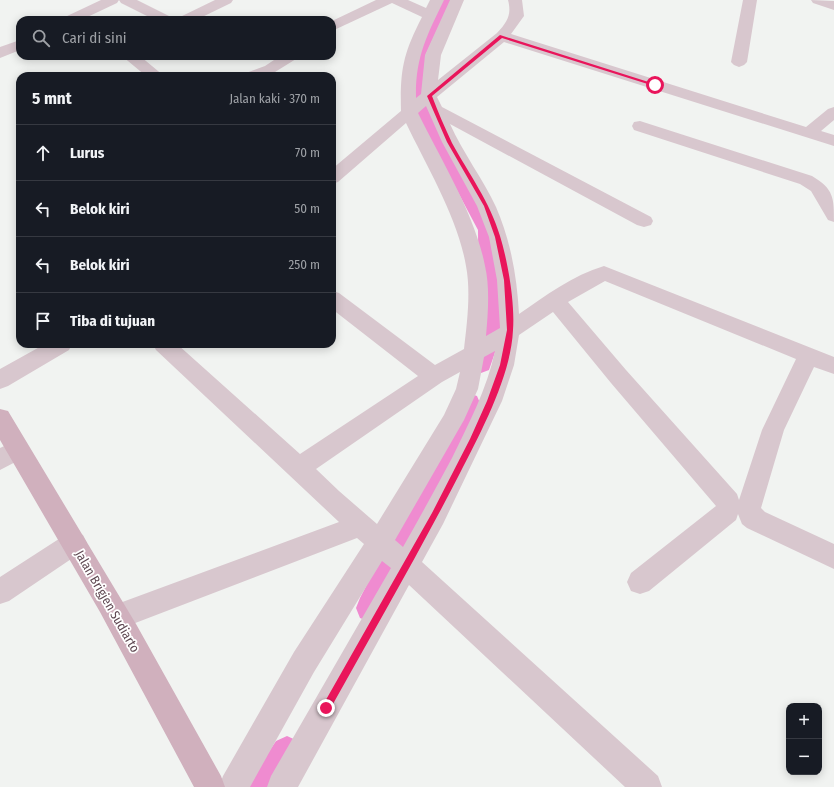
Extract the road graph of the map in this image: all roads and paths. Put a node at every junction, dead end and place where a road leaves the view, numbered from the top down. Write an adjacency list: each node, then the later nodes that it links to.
1 (75, 0): 13 (street)
2 (112, 0): 13 (street)
3 (126, 0): 16 (street)
4 (226, 0): 17 (street)
5 (387, 0): 18 (street)
6 (398, 0): 14 (street)
7 (437, 0): 14 (street)
8 (457, 0): 27 (street)
9 (515, 0): 19 (street)
10 (750, 0): 24 (street)
11 (818, 0): 12 (street)
12 (834, 6)
13 (90, 10): 15 (street)
14 (429, 15): 27 (street)
15 (80, 16)
16 (158, 16)
17 (193, 16)
18 (336, 25)
19 (502, 36): 27 (street); 30 (street)
20 (16, 46): 21 (street)
21 (0, 53)
22 (135, 60): 25 (street)
23 (284, 60): 26 (street)
24 (739, 62)
25 (151, 72)
26 (260, 72)
27 (423, 105): 32 (street); 34 (street); 37 (street); 40 (street)
28 (834, 112): 30 (street)
29 (640, 126): 33 (street)
30 (808, 133): 31 (street)
31 (834, 142)
32 (336, 175)
33 (834, 216)
34 (644, 222)
35 (554, 300): 37 (street); 41 (street); 51 (street)
36 (336, 301): 43 (street)
37 (505, 334): 40 (street); 49 (street)
38 (55, 348): 44 (street)
39 (167, 348): 47 (street)
40 (476, 353): 43 (street); 49 (street)
41 (808, 356): 42 (street); 50 (street)
42 (834, 366)
43 (434, 376): 47 (street)
44 (0, 380)
45 (0, 418): 46 (main road, Jalan Brigjen Sudiarto)
46 (8, 455): 48 (main road, Jalan Brigjen Sudiarto)
47 (299, 468): 49 (street)
48 (74, 543): 52 (street); 53 (main road, Jalan Brigjen Sudiarto)
49 (387, 548): 53 (street); 55 (street); 56 (street); 57 (street)
50 (834, 557)
51 (640, 582)
52 (0, 592)
53 (117, 617): 54 (main road, Jalan Brigjen Sudiarto)
54 (210, 787)
55 (234, 787)
56 (282, 787)
57 (647, 787)

